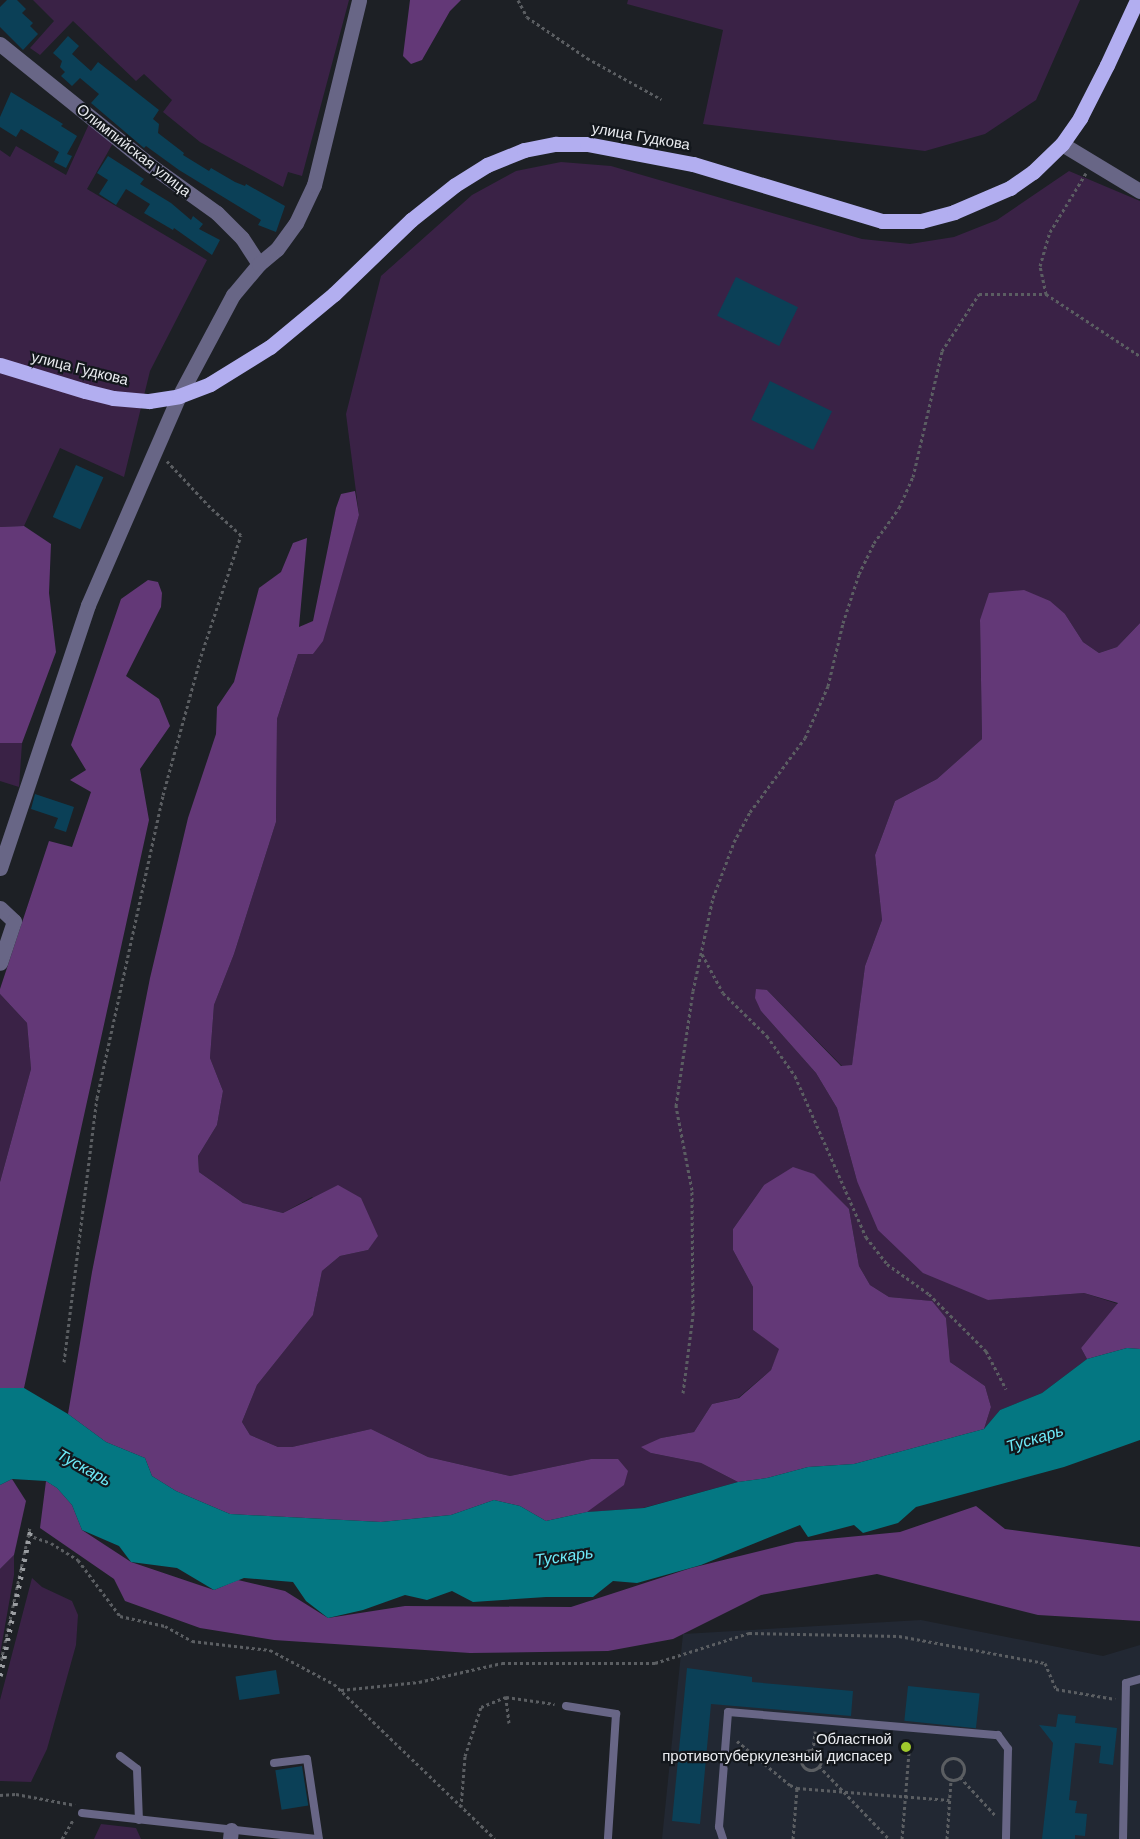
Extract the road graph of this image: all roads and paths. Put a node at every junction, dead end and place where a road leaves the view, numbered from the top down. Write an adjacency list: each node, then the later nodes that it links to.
1 (359, 0): 9 (street)
2 (518, 0): 5 (path)
3 (1137, 0): 6 (main road, улица Гудкова)
4 (0, 44): 9 (street, Олимпийская улица)
5 (661, 99)
6 (1062, 144): 7 (street); 13 (main road, улица Гудкова)
7 (1092, 164): 8 (street); 10 (path)
8 (1140, 191)
9 (259, 264): 13 (street)
10 (1046, 294): 11 (path); 17 (path)
11 (1140, 356)
12 (0, 365): 13 (main road, улица Гудкова)
13 (179, 396): 14 (street)
14 (156, 449): 15 (street); 19 (path)
15 (0, 868)
16 (0, 908): 18 (street)
17 (701, 952): 20 (path); 21 (path)
18 (0, 963)
19 (64, 1362)
20 (1006, 1389)
21 (683, 1393)
22 (30, 1527): 23 (path)
23 (28, 1535): 24 (path); 26 (path)
24 (0, 1666)
25 (1140, 1679): 28 (lane)
26 (341, 1690): 28 (path); 45 (path)
27 (506, 1697): 29 (path); 31 (path); 45 (path)
28 (1125, 1700): 60 (lane)
29 (566, 1706): 53 (lane)
30 (816, 1720): 32 (lane); 33 (lane); 34 (path)
31 (509, 1724)
32 (911, 1728): 43 (path); 48 (lane)
33 (727, 1732): 40 (path); 54 (lane)
34 (813, 1751): 37 (path); 37 (path)
35 (120, 1756): 47 (lane)
36 (274, 1763): 51 (lane)
37 (819, 1766): 41 (path)
38 (960, 1777): 39 (path); 39 (path); 48 (path)
39 (951, 1780): 44 (path)
40 (797, 1788): 41 (path); 55 (path)
41 (843, 1791): 43 (path); 56 (path)
42 (0, 1795): 46 (path)
43 (905, 1796): 44 (path); 57 (path)
44 (950, 1800): 58 (path)
45 (461, 1807): 52 (path)
46 (86, 1814): 47 (lane); 50 (path)
47 (139, 1820): 49 (lane)
48 (1006, 1827): 59 (lane)
49 (231, 1834): 51 (lane)
50 (62, 1839)
51 (319, 1839)
52 (495, 1839)
53 (608, 1839)
54 (723, 1839)
55 (793, 1839)
56 (889, 1839)
57 (902, 1839)
58 (946, 1839)
59 (1006, 1839)
60 (1123, 1839)

